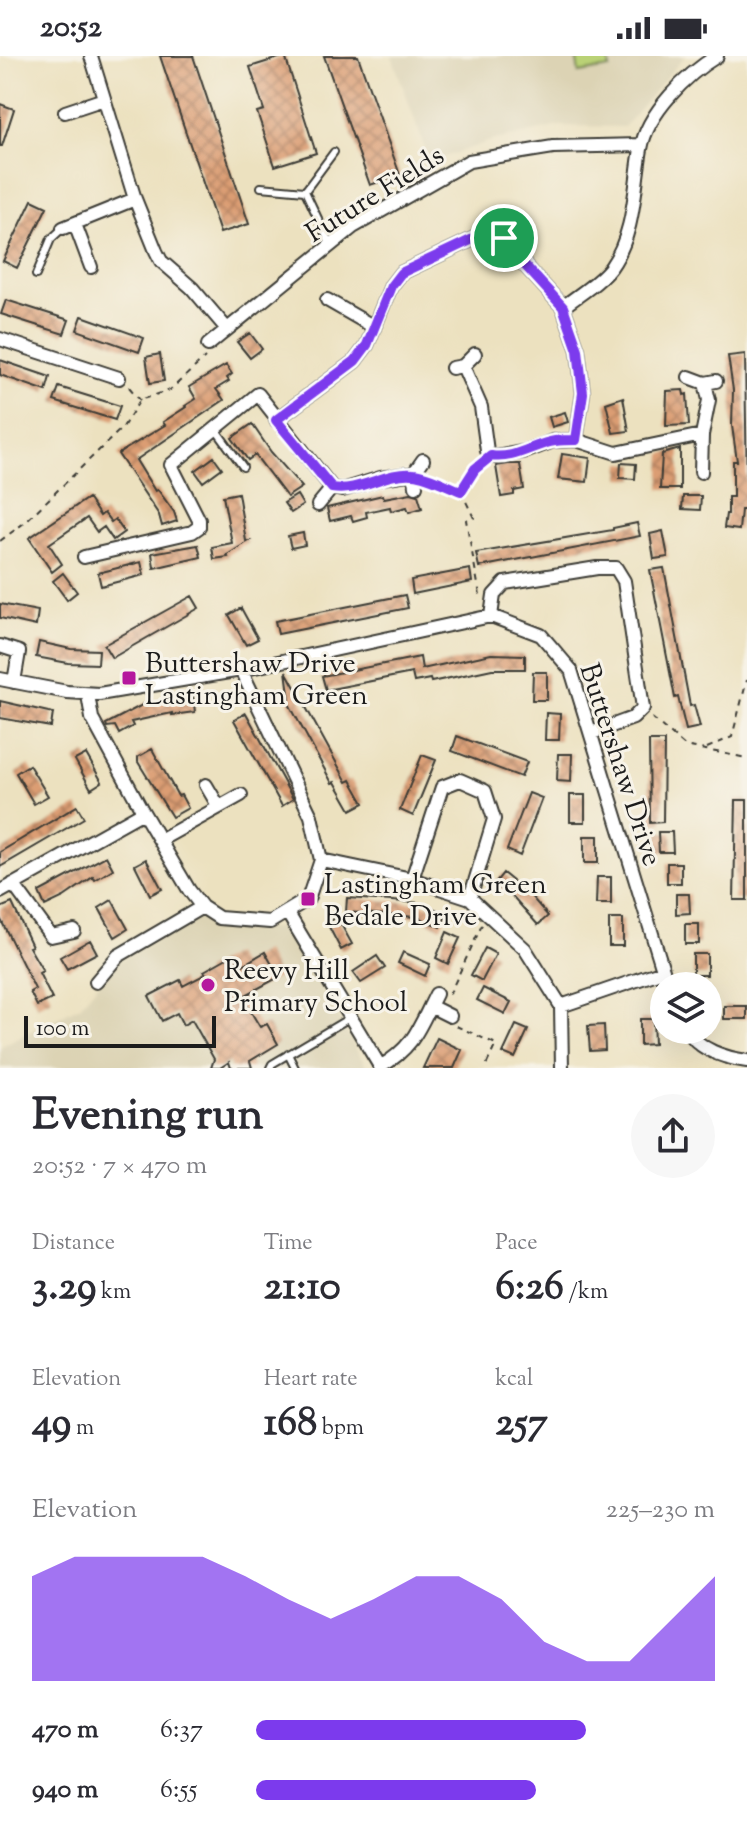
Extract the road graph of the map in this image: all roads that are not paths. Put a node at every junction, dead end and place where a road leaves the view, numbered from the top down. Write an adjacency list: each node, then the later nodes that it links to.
1 (91, 56): 3 (street)
2 (717, 56): 5 (street)
3 (104, 99): 4 (street); 9 (street)
4 (65, 112)
5 (641, 145): 11 (street, Future Fields); 15 (street)
6 (334, 152): 8 (lane)
7 (261, 187): 8 (lane)
8 (305, 191): 11 (lane)
9 (135, 199): 10 (street); 17 (street)
10 (69, 226): 12 (street); 13 (lane)
11 (330, 244): 17 (street, Future Fields)
12 (91, 267)
13 (36, 275)
14 (327, 300): 16 (street)
15 (563, 307): 16 (street); 26 (street)
16 (374, 327): 23 (street)
17 (227, 329): 19 (street, Future Fields)
18 (0, 339): 22 (street)
19 (208, 345)
20 (475, 354): 26 (street)
21 (689, 377): 25 (street)
22 (119, 378)
23 (276, 420): 24 (street); 30 (street)
24 (216, 430): 28 (lane); 32 (street)
25 (702, 435): 26 (street); 29 (street)
26 (576, 440)
27 (423, 460): 30 (street)
28 (243, 467)
29 (701, 472)
30 (332, 488): 31 (street)
31 (318, 505)
32 (84, 557)
33 (488, 616): 35 (street); 39 (street, Buttershaw Drive); 39 (street)
34 (0, 646): 37 (street)
35 (241, 670): 38 (street); 45 (street)
36 (0, 679): 37 (street)
37 (14, 682): 38 (street)
38 (88, 695): 43 (street)
39 (592, 733): 53 (street, Buttershaw Drive)
40 (206, 785): 42 (street)
41 (241, 795): 42 (street)
42 (219, 807): 44 (street)
43 (143, 812): 44 (street); 47 (street)
44 (160, 840): 50 (street)
45 (321, 860): 46 (street); 51 (street)
46 (412, 879): 49 (street); 49 (street)
47 (13, 884): 48 (street); 52 (street)
48 (0, 892)
49 (470, 898): 55 (street)
50 (202, 907): 51 (street); 54 (street)
51 (287, 912): 57 (street)
52 (74, 931)
53 (663, 971): 55 (street)
54 (96, 982)
55 (561, 1006): 64 (street)
56 (450, 1016): 63 (street)
57 (351, 1017): 59 (lane); 63 (street)
58 (703, 1044): 60 (street)
59 (288, 1054): 61 (lane); 62 (lane)
60 (747, 1061)
61 (270, 1068)
62 (295, 1068)
63 (380, 1068)
64 (562, 1068)

